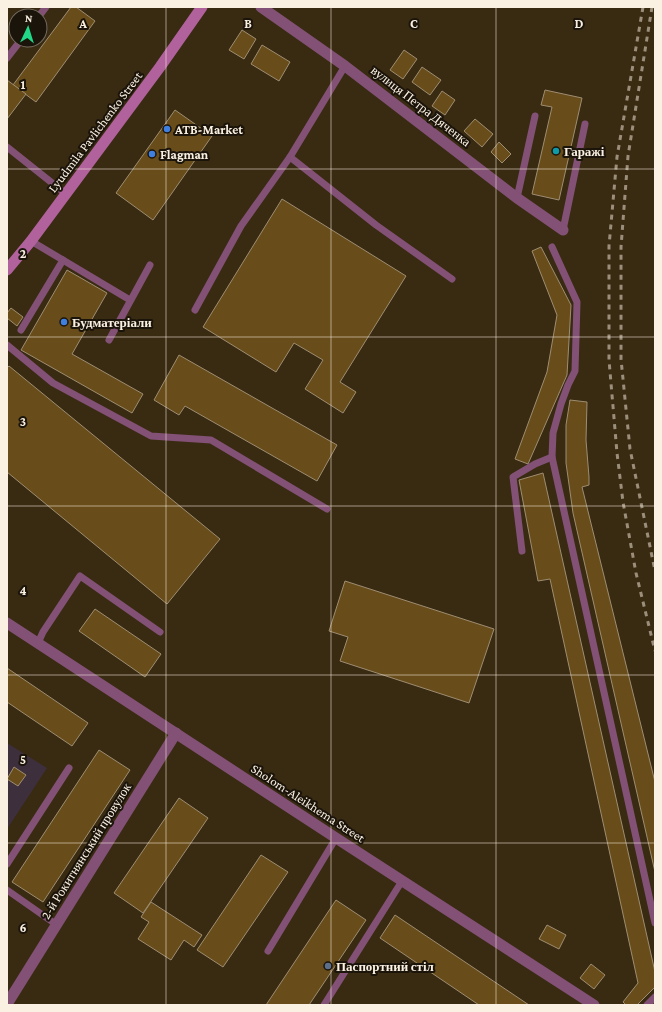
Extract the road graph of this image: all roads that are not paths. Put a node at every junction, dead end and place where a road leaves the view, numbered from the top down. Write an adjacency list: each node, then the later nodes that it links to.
1 (202, 7): 10 (main road, Lyudmila Pavlichenko Street)
2 (261, 7): 5 (street, вулиця Петра Дяченка)
3 (15, 48): 4 (lane)
4 (7, 58)
5 (345, 66): 9 (lane); 11 (street, вулиця Петра Дяченка)
6 (535, 116): 11 (lane)
7 (585, 124): 12 (lane)
8 (7, 147): 10 (lane)
9 (290, 157): 18 (lane); 20 (lane)
10 (66, 194): 13 (main road, Lyudmila Pavlichenko Street)
11 (517, 198): 12 (street, вулиця Петра Дяченка)
12 (563, 230)
13 (31, 241): 15 (lane); 17 (main road, Lyudmila Pavlichenko Street)
14 (552, 247): 24 (lane)
15 (63, 260): 19 (lane); 21 (lane)
16 (150, 265): 19 (lane)
17 (7, 270)
18 (452, 279)
19 (130, 300): 22 (lane)
20 (195, 310)
21 (21, 330)
22 (109, 340)
23 (7, 345): 25 (lane)
24 (552, 456): 26 (lane); 36 (lane)
25 (327, 509)
26 (522, 551)
27 (7, 623): 29 (street, Sholom-Aleikhema Street)
28 (160, 632): 29 (lane)
29 (38, 643): 30 (street, Sholom-Aleikhema Street)
30 (176, 733): 32 (street, Sholom-Aleikhema Street); 37 (street, 2-й Рокитнянський провулок)
31 (69, 768): 33 (lane)
32 (336, 838): 34 (street, Sholom-Aleikhema Street); 38 (lane)
33 (7, 864)
34 (402, 881): 41 (lane); 42 (street, Sholom-Aleikhema Street)
35 (7, 890): 37 (lane)
36 (655, 923)
37 (57, 924): 40 (street, 2-й Рокитнянський провулок)
38 (268, 951)
39 (655, 997): 43 (lane)
40 (7, 1004)
41 (324, 1005)
42 (594, 1005)
43 (648, 1005)

